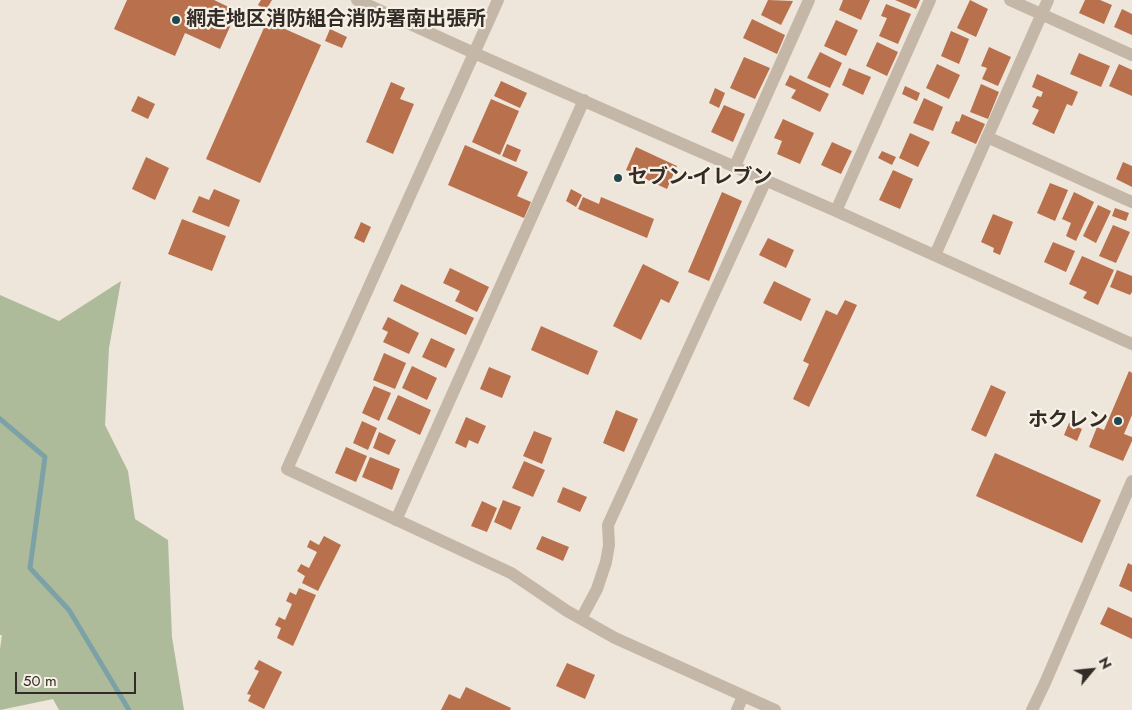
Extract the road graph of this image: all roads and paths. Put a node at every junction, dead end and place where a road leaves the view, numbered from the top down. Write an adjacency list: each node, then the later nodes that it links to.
1 (357, 0): 8 (street)
2 (498, 0): 8 (street)
3 (809, 0): 12 (street)
4 (930, 0): 15 (street)
5 (1010, 0): 7 (street)
6 (1048, 0): 7 (street)
7 (1042, 14): 9 (street); 11 (street)
8 (474, 53): 10 (street); 19 (street)
9 (1132, 55)
10 (584, 100): 12 (street); 19 (street)
11 (987, 137): 14 (street); 16 (street)
12 (735, 166): 13 (street)
13 (766, 180): 15 (street); 20 (street)
14 (1132, 202)
15 (836, 211): 16 (street)
16 (934, 255): 17 (street)
17 (1132, 344)
18 (1132, 481): 24 (street)
19 (396, 520): 20 (street)
20 (581, 618): 21 (street)
21 (743, 696): 22 (street); 23 (street)
22 (737, 710)
23 (774, 710)
24 (1032, 710)

